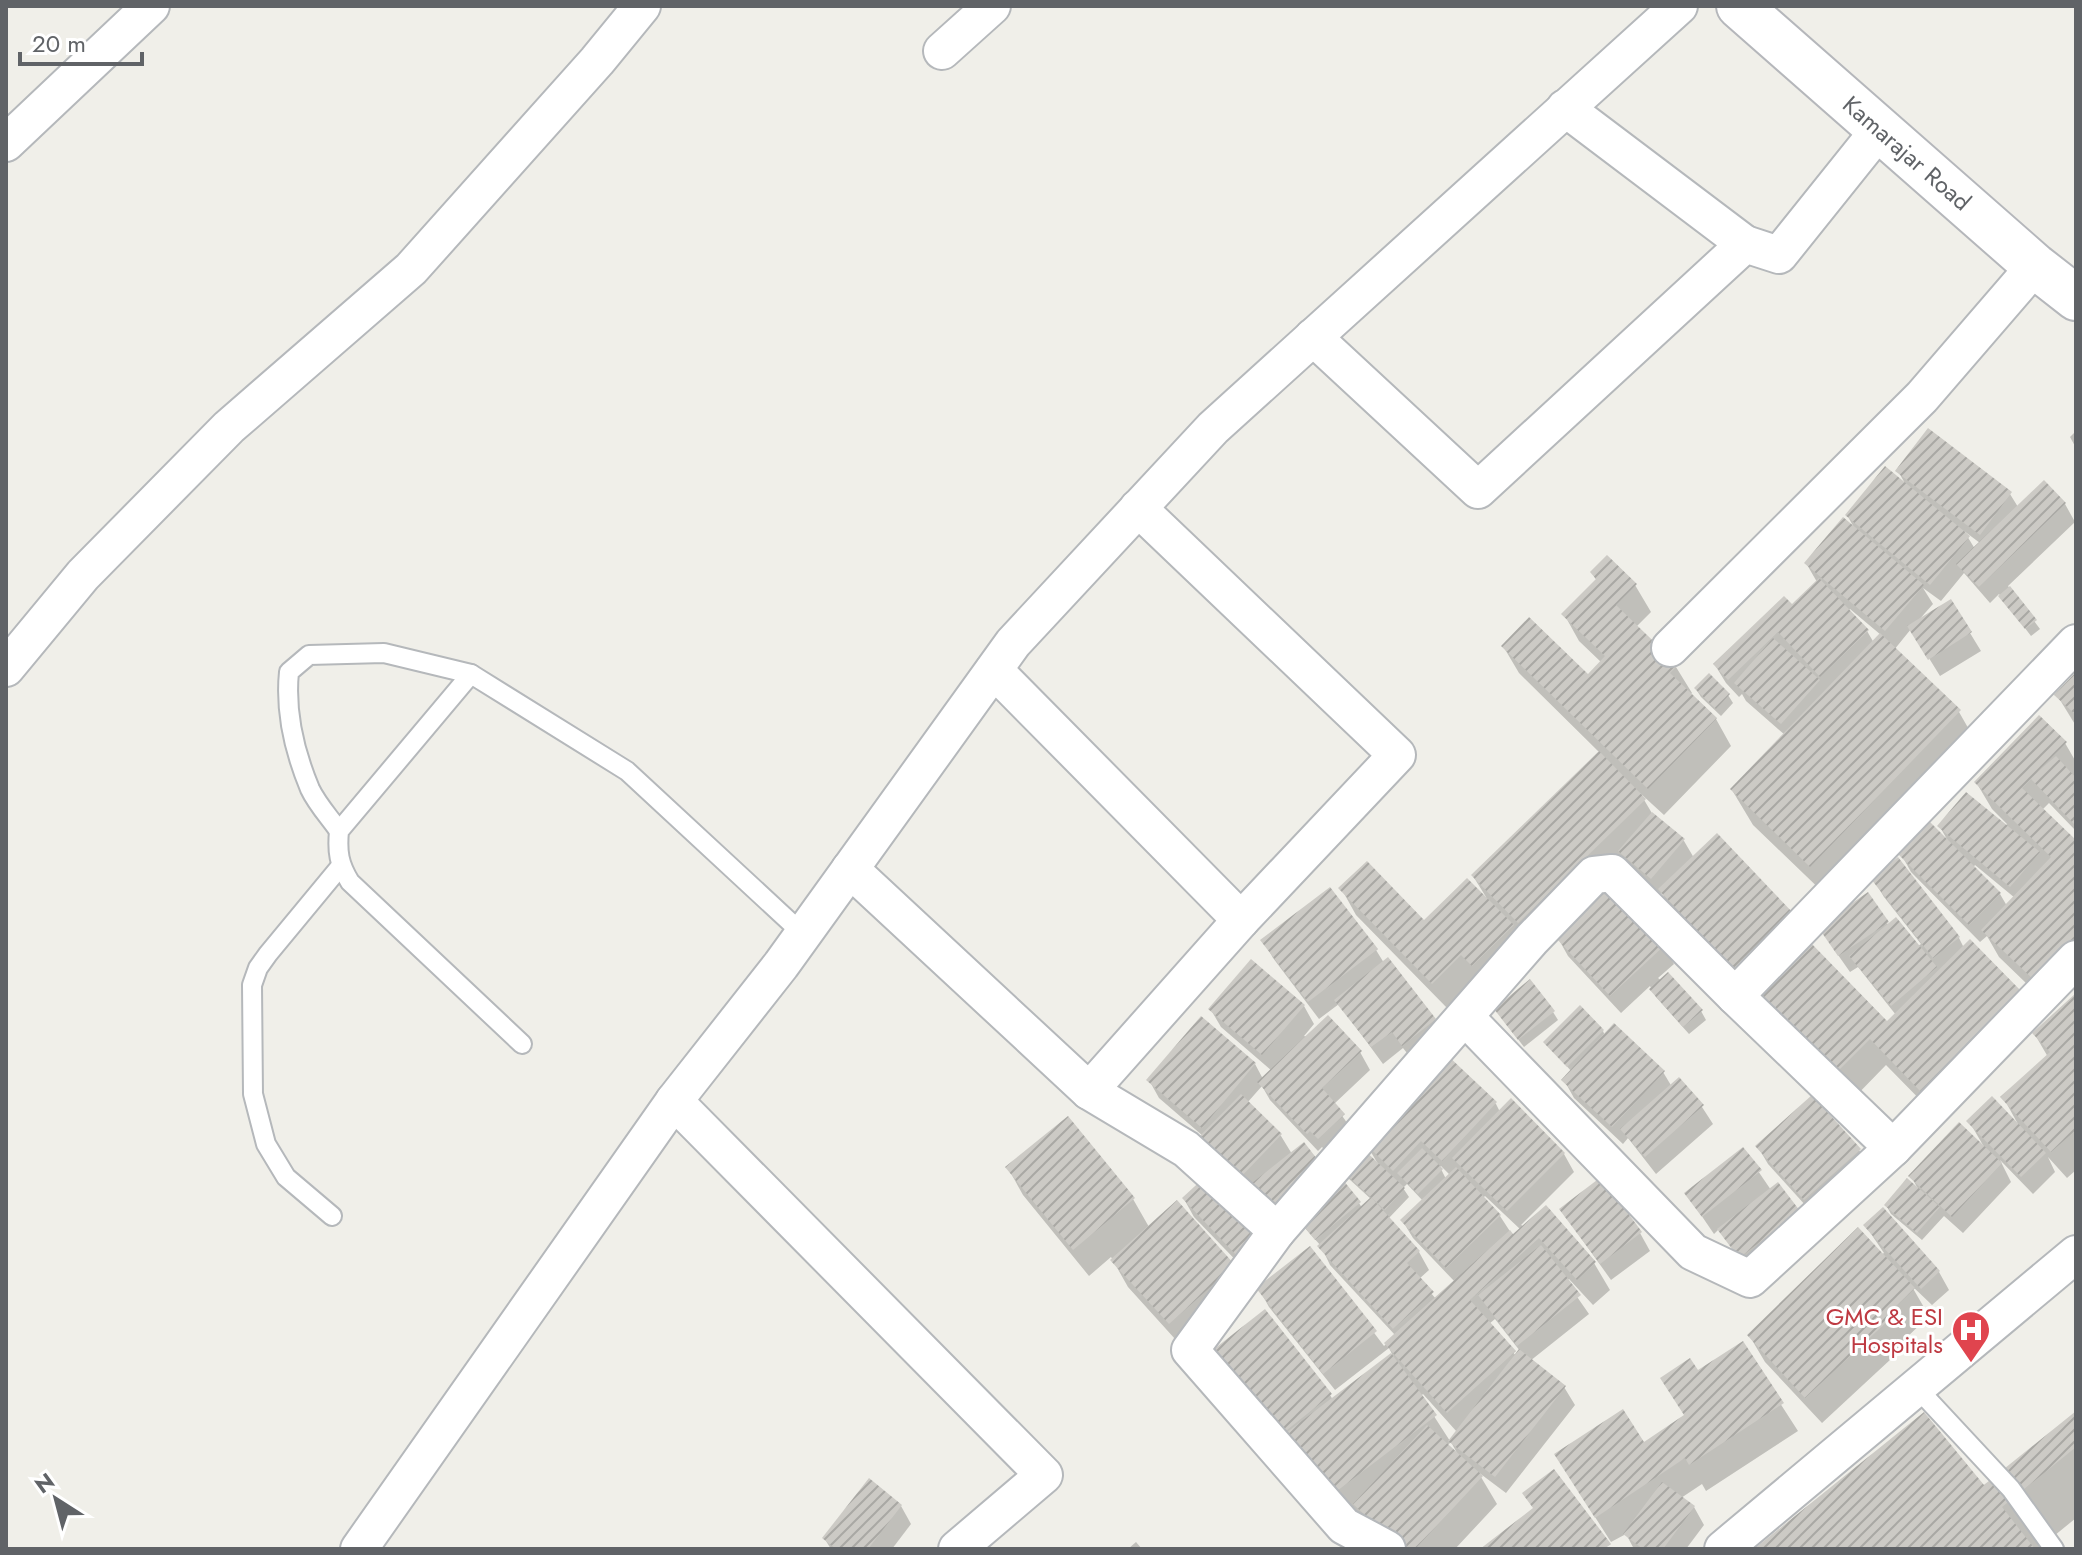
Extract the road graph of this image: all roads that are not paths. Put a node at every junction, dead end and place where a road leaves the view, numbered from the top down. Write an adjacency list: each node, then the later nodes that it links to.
1 (151, 6): 9 (street)
2 (642, 6): 17 (street)
3 (992, 6): 6 (street)
4 (1679, 6): 7 (street)
5 (1739, 6): 8 (main road, Kamarajar Road)
6 (942, 51)
7 (1565, 108): 10 (street); 13 (street)
8 (1880, 129): 10 (street); 11 (main road, Kamarajar Road)
9 (6, 143)
10 (1745, 244): 13 (street)
11 (2035, 266): 12 (main road, Kamarajar Road); 16 (street)
12 (2076, 298)
13 (1313, 337): 14 (street)
14 (1138, 508): 18 (street); 23 (street)
15 (2076, 643): 26 (street)
16 (1670, 648)
17 (6, 668)
18 (994, 670): 22 (street); 23 (street)
19 (471, 674): 20 (lane); 20 (lane); 24 (lane)
20 (339, 831): 21 (lane)
21 (340, 867): 28 (lane); 32 (lane)
22 (850, 869): 24 (street); 29 (street)
23 (1241, 920): 29 (street)
24 (803, 934): 30 (street)
25 (2076, 959): 31 (street)
26 (1735, 996): 27 (street); 31 (street)
27 (1466, 1018): 31 (street); 33 (street)
28 (522, 1044)
29 (1089, 1091): 33 (street)
30 (674, 1101): 36 (street); 37 (street)
31 (1893, 1148)
32 (332, 1216)
33 (1277, 1231): 38 (street)
34 (2076, 1254): 35 (street)
35 (1917, 1388): 39 (street); 40 (lane)
36 (359, 1549)
37 (957, 1549)
38 (1387, 1549)
39 (1723, 1549)
40 (2054, 1549)

